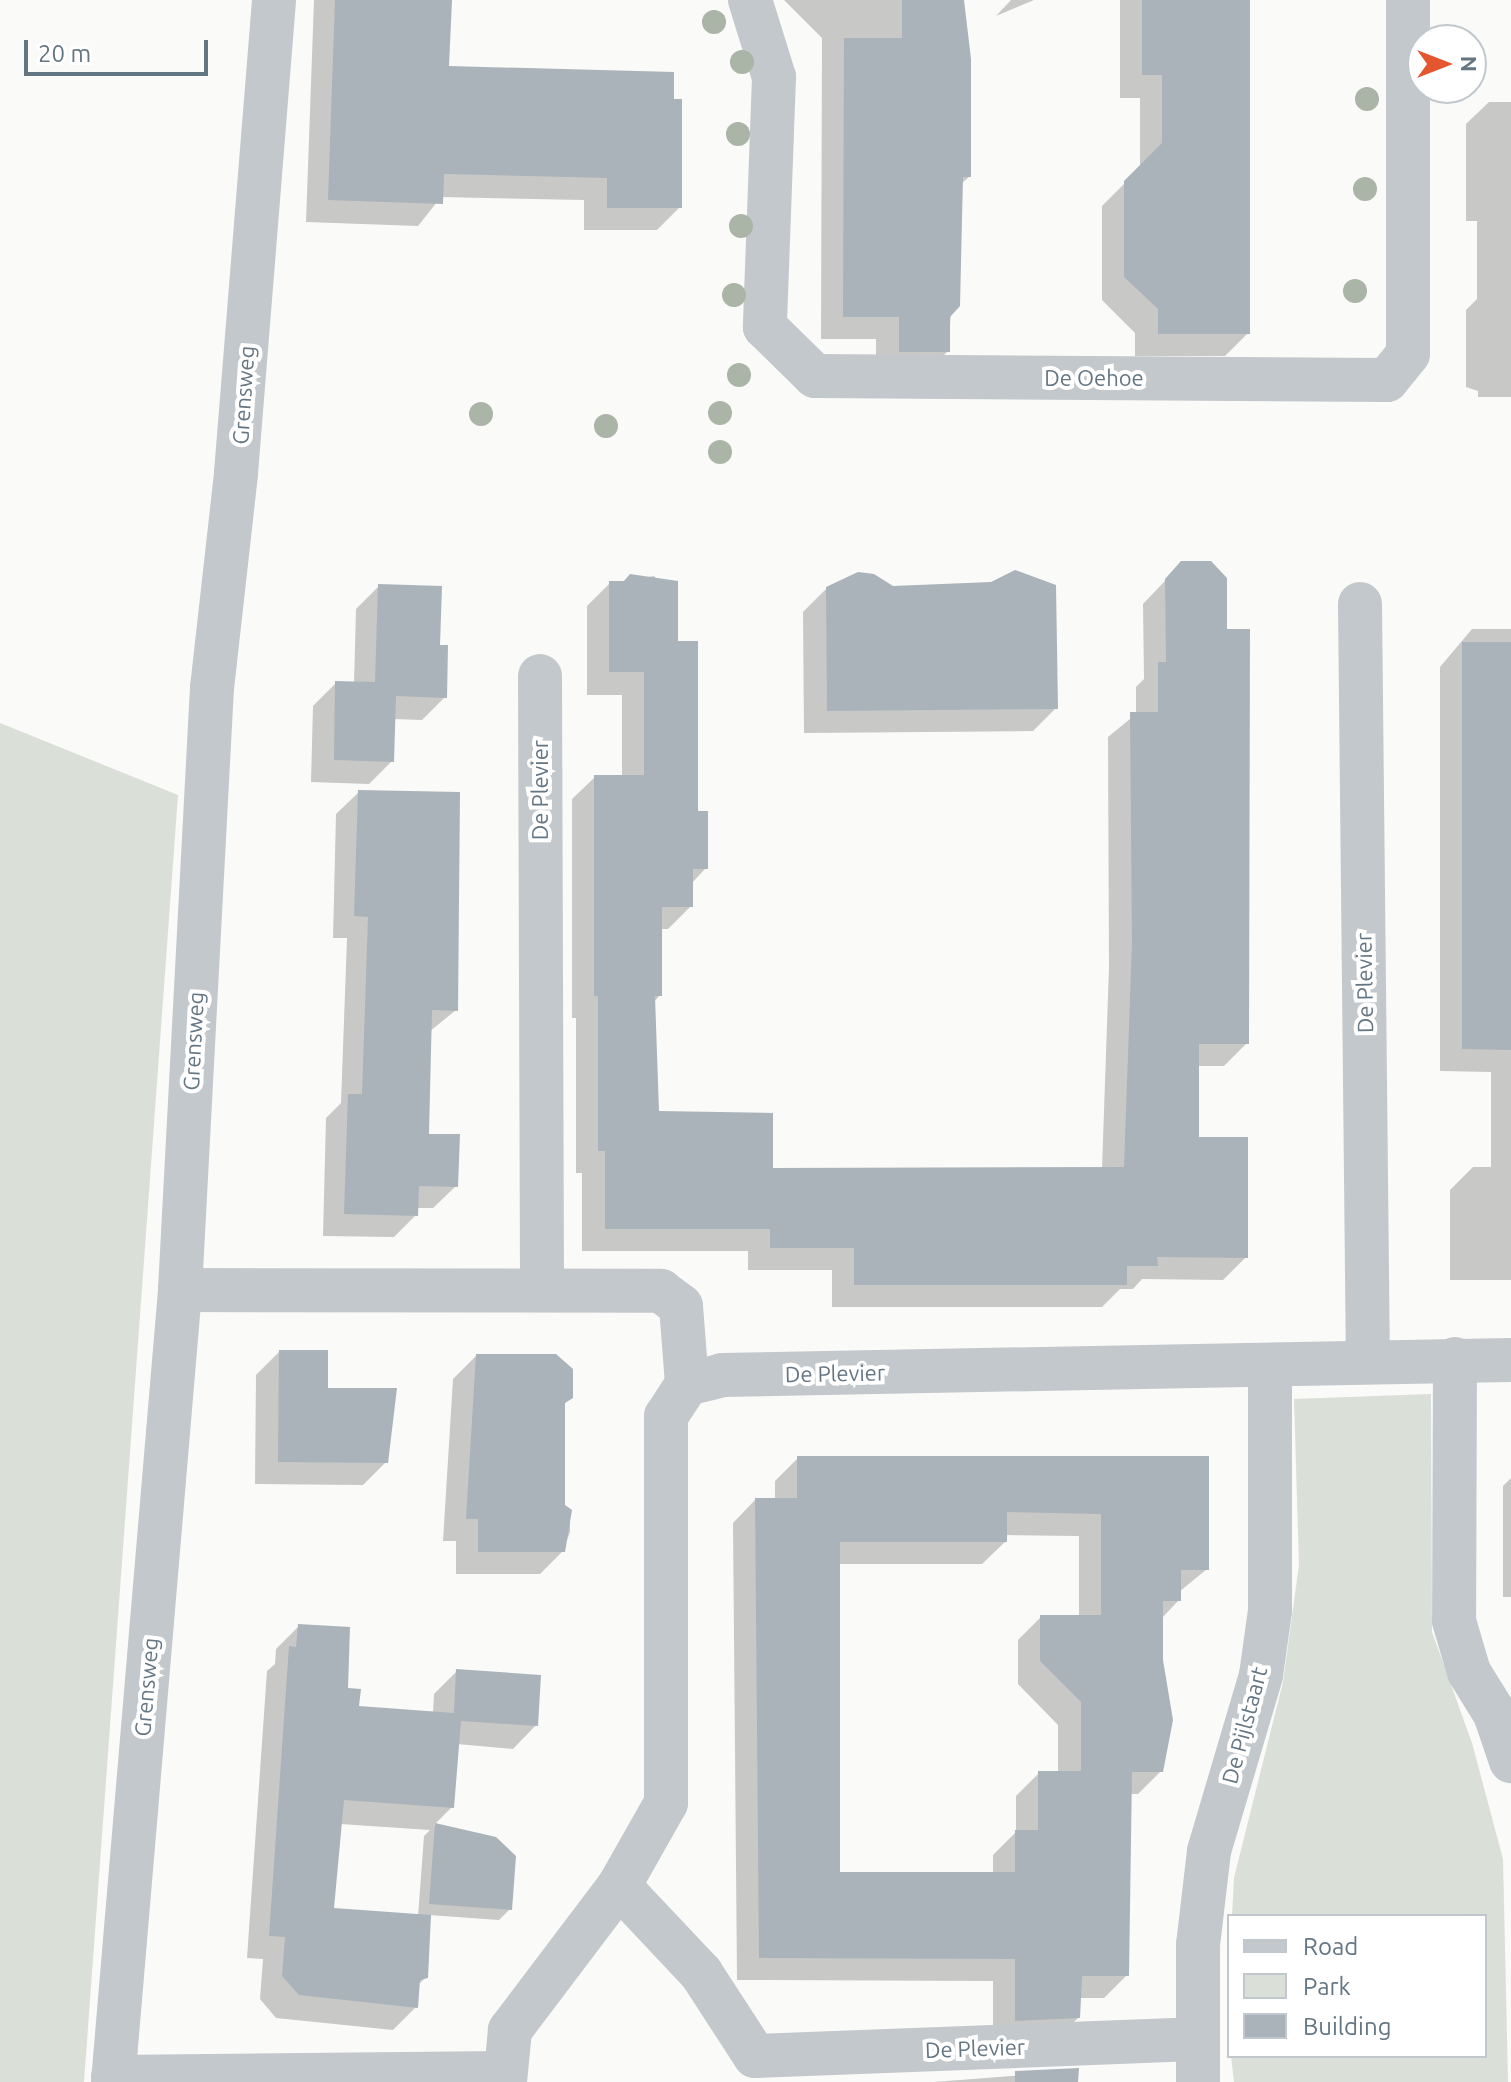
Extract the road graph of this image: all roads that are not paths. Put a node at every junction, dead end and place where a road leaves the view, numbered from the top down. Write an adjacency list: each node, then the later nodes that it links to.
1 (274, 0): 7 (street, Grensweg)
2 (750, 0): 3 (street, De Oehoe)
3 (1408, 0)
4 (1360, 604): 10 (street, De Plevier)
5 (540, 676): 6 (street, De Plevier)
6 (542, 1288): 7 (street); 12 (street)
7 (180, 1290): 18 (street, Grensweg)
8 (1455, 1359): 9 (street, De Plevier); 10 (street, De Plevier); 13 (street)
9 (1511, 1360)
10 (1368, 1362): 11 (street, De Plevier)
11 (1270, 1365): 12 (street, De Plevier); 15 (street, De Pijlstaart)
12 (687, 1384): 14 (street)
13 (1511, 1761)
14 (619, 1886): 16 (street, De Plevier); 17 (street)
15 (1195, 2039): 16 (street, De Plevier); 19 (street, De Pijlstaart)
16 (747, 2069)
17 (504, 2078): 18 (street)
18 (113, 2080)
19 (1198, 2082)

